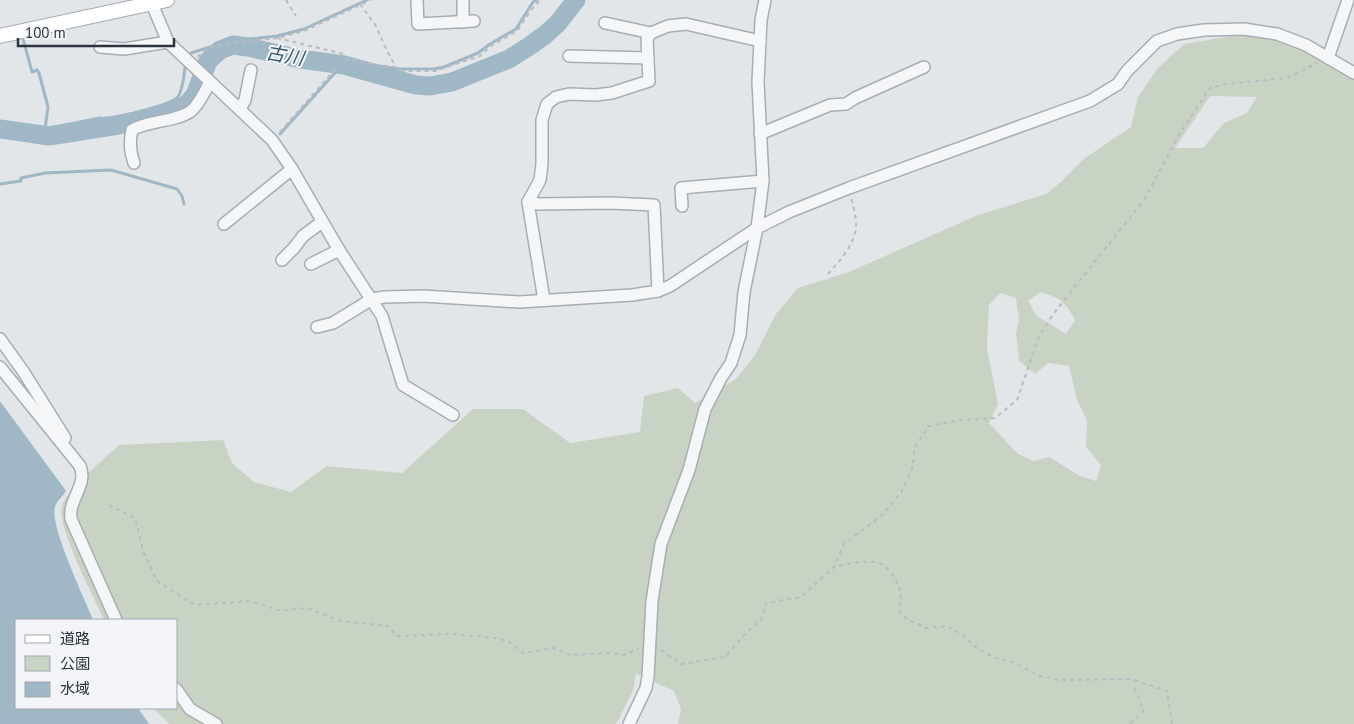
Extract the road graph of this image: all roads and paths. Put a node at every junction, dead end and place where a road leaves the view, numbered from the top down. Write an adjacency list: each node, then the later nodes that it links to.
1 (168, 0): 9 (main road)
2 (286, 0): 11 (path)
3 (371, 0): 10 (path)
4 (416, 0): 5 (street)
5 (463, 0)
6 (540, 0): 23 (path)
7 (765, 0): 16 (street)
8 (1348, 0): 21 (street)
9 (152, 4): 14 (main road); 17 (street)
10 (360, 4): 15 (path); 23 (path)
11 (296, 16)
12 (605, 22): 13 (street)
13 (651, 33): 16 (street); 20 (street)
14 (0, 36)
15 (277, 38): 22 (path); 23 (path)
16 (760, 41): 30 (street)
17 (168, 42): 18 (street); 22 (street)
18 (100, 47)
19 (569, 56): 20 (street)
20 (648, 58): 36 (street)
21 (1328, 58): 27 (street); 35 (street); 54 (path)
22 (193, 66): 28 (street)
23 (396, 67)
24 (924, 67): 30 (street)
25 (337, 68): 31 (path)
26 (251, 70): 29 (street)
27 (1354, 73)
28 (208, 80): 29 (street); 32 (street)
29 (240, 109): 33 (street)
30 (760, 134): 34 (street)
31 (277, 136)
32 (134, 163)
33 (292, 169): 38 (street); 39 (street)
34 (764, 181): 37 (street); 40 (street)
35 (849, 188): 40 (street); 44 (path)
36 (528, 202): 45 (street); 47 (street)
37 (682, 206)
38 (322, 222): 41 (street); 42 (street)
39 (224, 224)
40 (757, 228): 45 (street); 56 (street)
41 (339, 250): 43 (street); 46 (street)
42 (282, 260)
43 (310, 264)
44 (828, 274)
45 (658, 291): 47 (street)
46 (372, 299): 47 (street); 48 (street); 51 (street)
47 (544, 300)
48 (317, 327)
49 (0, 339): 52 (street)
50 (0, 366): 52 (street)
51 (453, 415)
52 (77, 462): 55 (street)
53 (109, 505): 56 (path)
54 (834, 567): 56 (path); 62 (path)
55 (116, 619)
56 (650, 643): 60 (street)
57 (1133, 686): 61 (path)
58 (178, 692): 59 (street)
59 (216, 724)
60 (629, 724)
61 (1130, 724)
62 (1172, 724)

